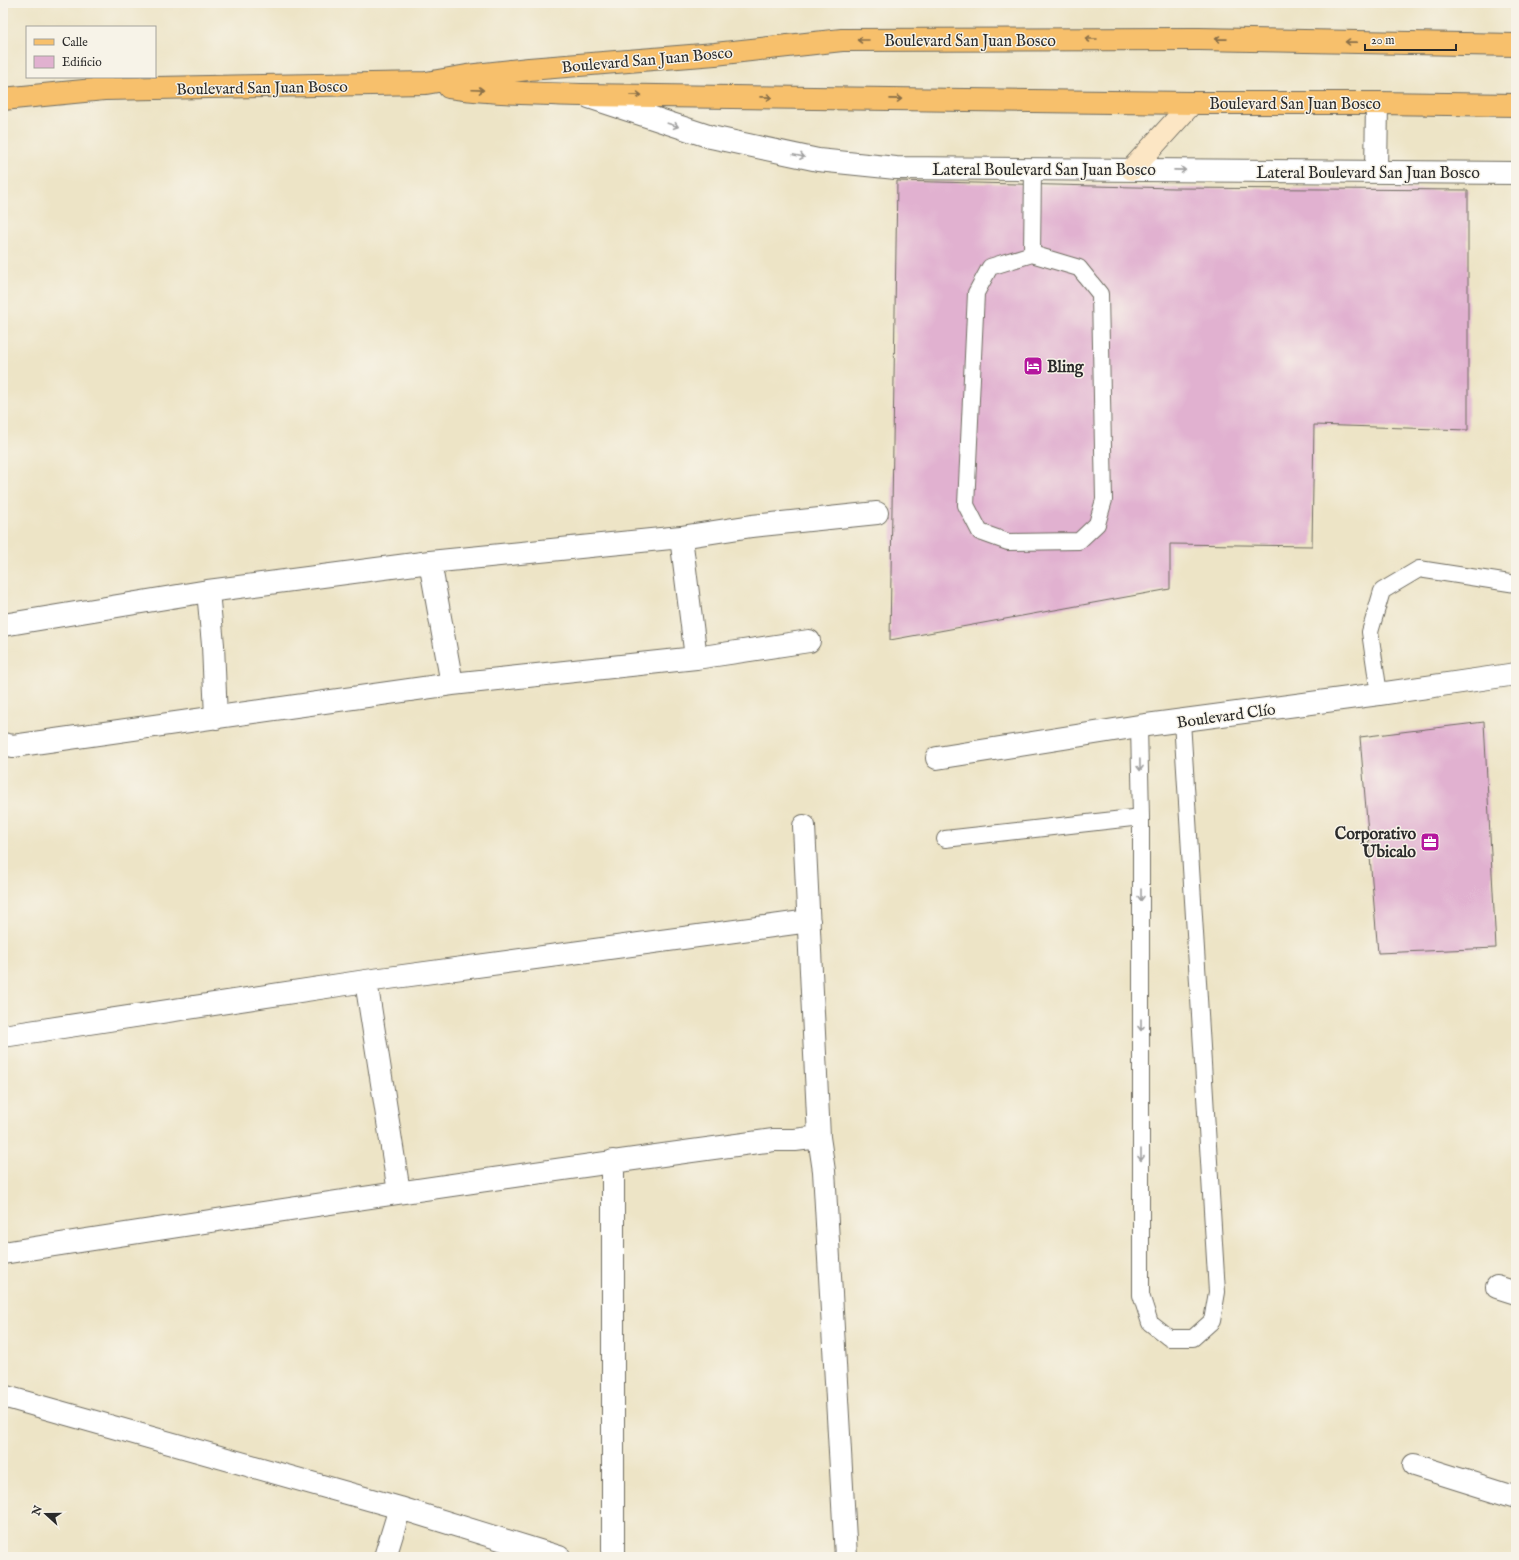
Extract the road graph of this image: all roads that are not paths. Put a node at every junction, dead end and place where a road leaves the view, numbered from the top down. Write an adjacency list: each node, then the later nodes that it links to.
1 (1516, 45): 2 (main road, Boulevard San Juan Bosco, one-way to 2)
2 (426, 83): 3 (main road, Boulevard San Juan Bosco, one-way to 3); 4 (main road, Boulevard San Juan Bosco)
3 (582, 95): 5 (main road, Boulevard San Juan Bosco, one-way to 5); 8 (street, Lateral Boulevard San Juan Bosco, one-way to 8)
4 (3, 98)
5 (1192, 103): 6 (main road, Boulevard San Juan Bosco); 9 (main road)
6 (1377, 103): 7 (main road, Boulevard San Juan Bosco); 10 (street)
7 (1516, 105)
8 (1033, 169): 9 (street, Lateral Boulevard San Juan Bosco); 12 (lane)
9 (1132, 169): 10 (street, Lateral Boulevard San Juan Bosco, one-way to 10)
10 (1376, 172): 11 (street, Lateral Boulevard San Juan Bosco)
11 (1516, 173)
12 (1032, 254): 12 (lane)
13 (877, 513): 14 (street)
14 (680, 537): 15 (street); 20 (street)
15 (430, 562): 17 (street); 22 (street)
16 (1516, 584): 23 (lane)
17 (208, 591): 18 (street); 24 (street)
18 (3, 625)
19 (809, 641): 20 (street)
20 (696, 658): 22 (street)
21 (1516, 674): 23 (street, Boulevard Clío)
22 (452, 684): 24 (street)
23 (1379, 694): 25 (street, Boulevard Clío)
24 (216, 718): 27 (street)
25 (1182, 721): 26 (street, Boulevard Clío); 29 (lane, one-way to 25)
26 (1139, 726): 28 (street, Boulevard Clío); 29 (lane, one-way to 29)
27 (3, 744)
28 (937, 758)
29 (1141, 817): 31 (lane)
30 (804, 826): 32 (street)
31 (945, 839)
32 (809, 921): 33 (street); 35 (street)
33 (366, 981): 34 (street); 37 (street)
34 (3, 1036)
35 (819, 1137): 36 (street); 46 (street)
36 (613, 1161): 37 (street); 45 (street)
37 (399, 1192): 38 (street)
38 (3, 1253)
39 (3, 1396): 42 (street)
40 (1414, 1465): 41 (street)
41 (1516, 1497)
42 (400, 1508): 43 (street); 44 (street)
43 (385, 1557)
44 (559, 1557)
45 (613, 1557)
46 (846, 1557)

